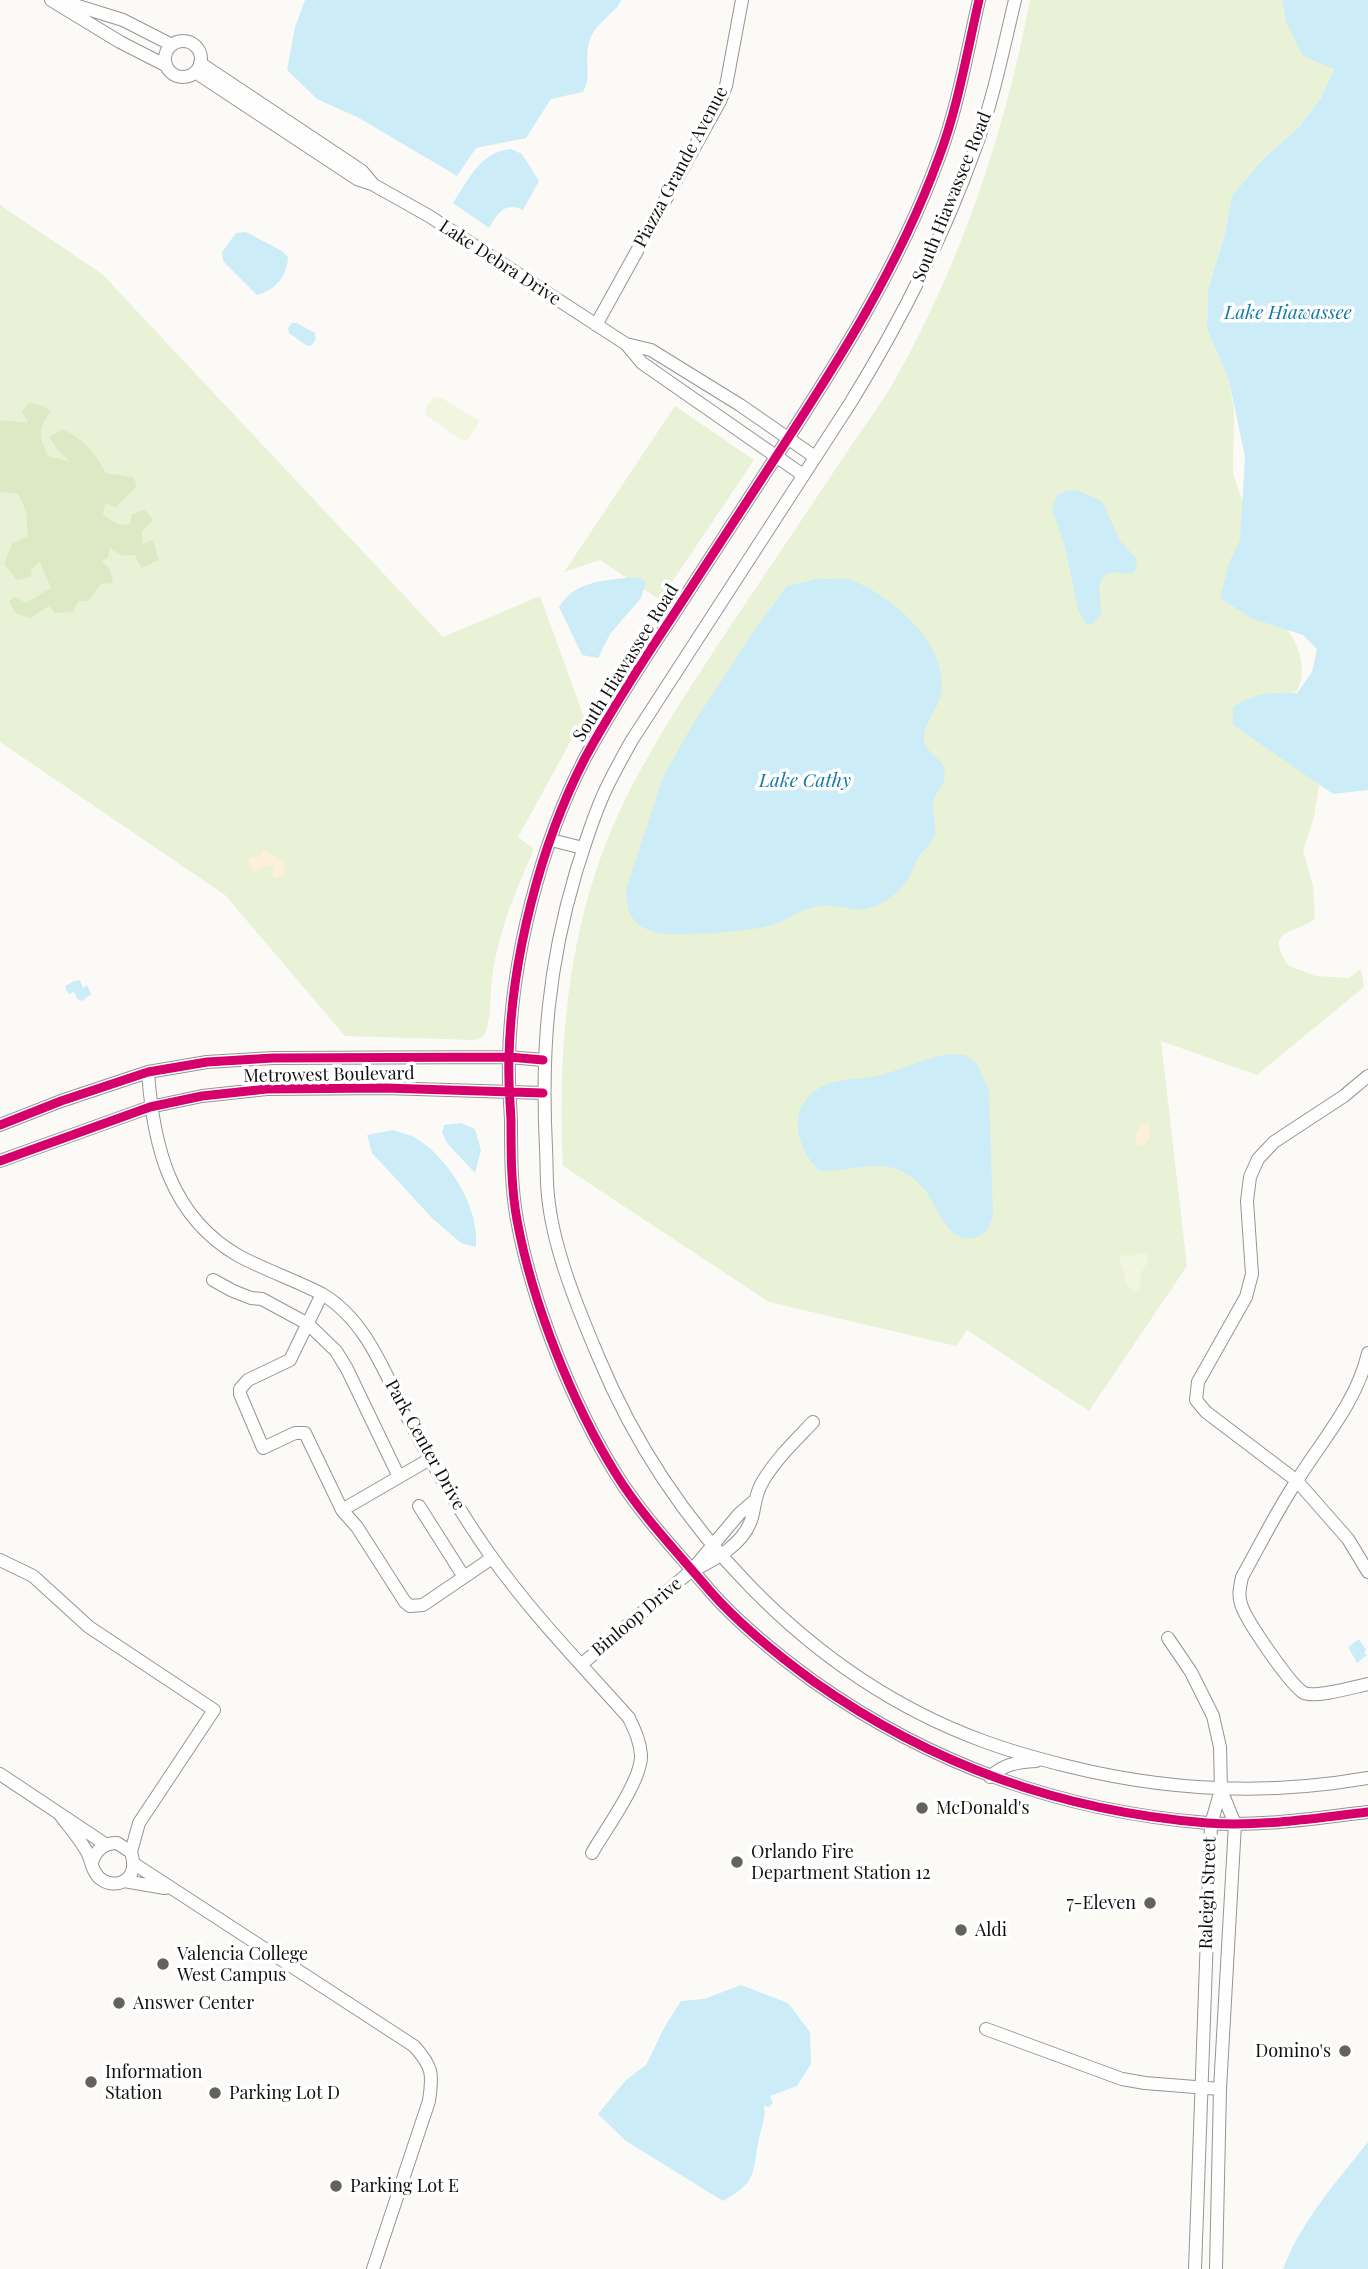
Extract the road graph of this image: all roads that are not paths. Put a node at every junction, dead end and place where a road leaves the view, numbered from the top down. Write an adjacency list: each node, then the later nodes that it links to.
1 (51, 0): 7 (street)
2 (60, 0): 6 (street)
3 (743, 0): 11 (street, Piazza Grande Avenue)
4 (979, 0): 15 (street, South Hiawassee Road)
5 (1015, 0): 17 (street, South Hiawassee Road)
6 (97, 12): 7 (street); 8 (street)
7 (91, 24): 9 (street)
8 (172, 45): 9 (street); 10 (street)
9 (165, 65): 10 (street)
10 (198, 68): 11 (street, Lake Debra Drive)
11 (596, 325): 12 (street, Lake Debra Drive)
12 (625, 344): 13 (street, Lake Debra Drive); 14 (street, Lake Debra Drive)
13 (703, 382): 14 (street); 15 (street, Lake Debra Drive)
14 (692, 398): 16 (street, Lake Debra Drive)
15 (788, 438): 16 (street, South Hiawassee Road); 17 (street, Lake Debra Drive)
16 (776, 457): 18 (street, Lake Debra Drive); 19 (street, South Hiawassee Road)
17 (815, 457): 18 (street, South Hiawassee Road)
18 (803, 474): 20 (street, South Hiawassee Road)
19 (551, 840): 20 (street); 21 (street, South Hiawassee Road)
20 (583, 848): 22 (street, South Hiawassee Road)
21 (509, 1057): 22 (street, Metrowest Boulevard); 23 (street, Metrowest Boulevard); 25 (street, South Hiawassee Road)
22 (543, 1060): 26 (street, South Hiawassee Road)
23 (148, 1072): 27 (street, Park Center Drive); 28 (street, Metrowest Boulevard)
24 (1368, 1076): 37 (street)
25 (510, 1091): 26 (street, Metrowest Boulevard); 27 (street, Metrowest Boulevard); 45 (street, South Hiawassee Road)
26 (543, 1093): 41 (street, South Hiawassee Road)
27 (150, 1107): 29 (street, Metrowest Boulevard); 31 (street, Park Center Drive)
28 (0, 1125)
29 (0, 1161)
30 (213, 1280): 32 (street)
31 (322, 1294): 32 (street); 35 (street, Park Center Drive)
32 (308, 1324): 36 (street); 40 (street)
33 (1368, 1353): 37 (street)
34 (813, 1422): 38 (street)
35 (430, 1459): 36 (street); 43 (street, Park Center Drive)
36 (399, 1477): 40 (street)
37 (1297, 1481): 46 (street); 50 (street)
38 (754, 1501): 41 (street); 42 (street)
39 (419, 1506): 47 (street)
40 (342, 1510): 47 (street)
41 (712, 1545): 42 (street, South Hiawassee Road); 45 (street)
42 (722, 1556): 45 (street); 51 (street, South Hiawassee Road)
43 (492, 1558): 47 (street); 49 (street, Park Center Drive)
44 (0, 1560): 58 (street)
45 (692, 1570): 49 (street, Binloop Drive); 53 (street, South Hiawassee Road)
46 (1368, 1572)
47 (464, 1577)
48 (1168, 1638): 55 (street)
49 (582, 1664): 62 (street, Park Center Drive)
50 (1368, 1684)
51 (1047, 1761): 53 (street); 55 (street, South Hiawassee Road)
52 (0, 1773): 57 (street)
53 (990, 1777): 59 (street, South Hiawassee Road)
54 (1368, 1778): 55 (street, South Hiawassee Road)
55 (1221, 1790): 59 (street, Raleigh Street); 60 (street, Raleigh Street)
56 (1368, 1812): 60 (street, South Hiawassee Road)
57 (61, 1816): 61 (street); 64 (street)
58 (139, 1823): 61 (street); 63 (street)
59 (1211, 1824): 60 (street, South Hiawassee Road); 68 (street, Raleigh Street)
60 (1235, 1824): 69 (street, Raleigh Street)
61 (111, 1844): 63 (street); 64 (street)
62 (592, 1853)
63 (132, 1858): 65 (street); 66 (street)
64 (92, 1862): 65 (street)
65 (124, 1881): 66 (street)
66 (179, 1891): 70 (street)
67 (986, 2029): 68 (street)
68 (1201, 2088): 69 (street); 71 (street, Raleigh Street)
69 (1220, 2089): 72 (street, Raleigh Street)
70 (373, 2269)
71 (1195, 2269)
72 (1216, 2269)

